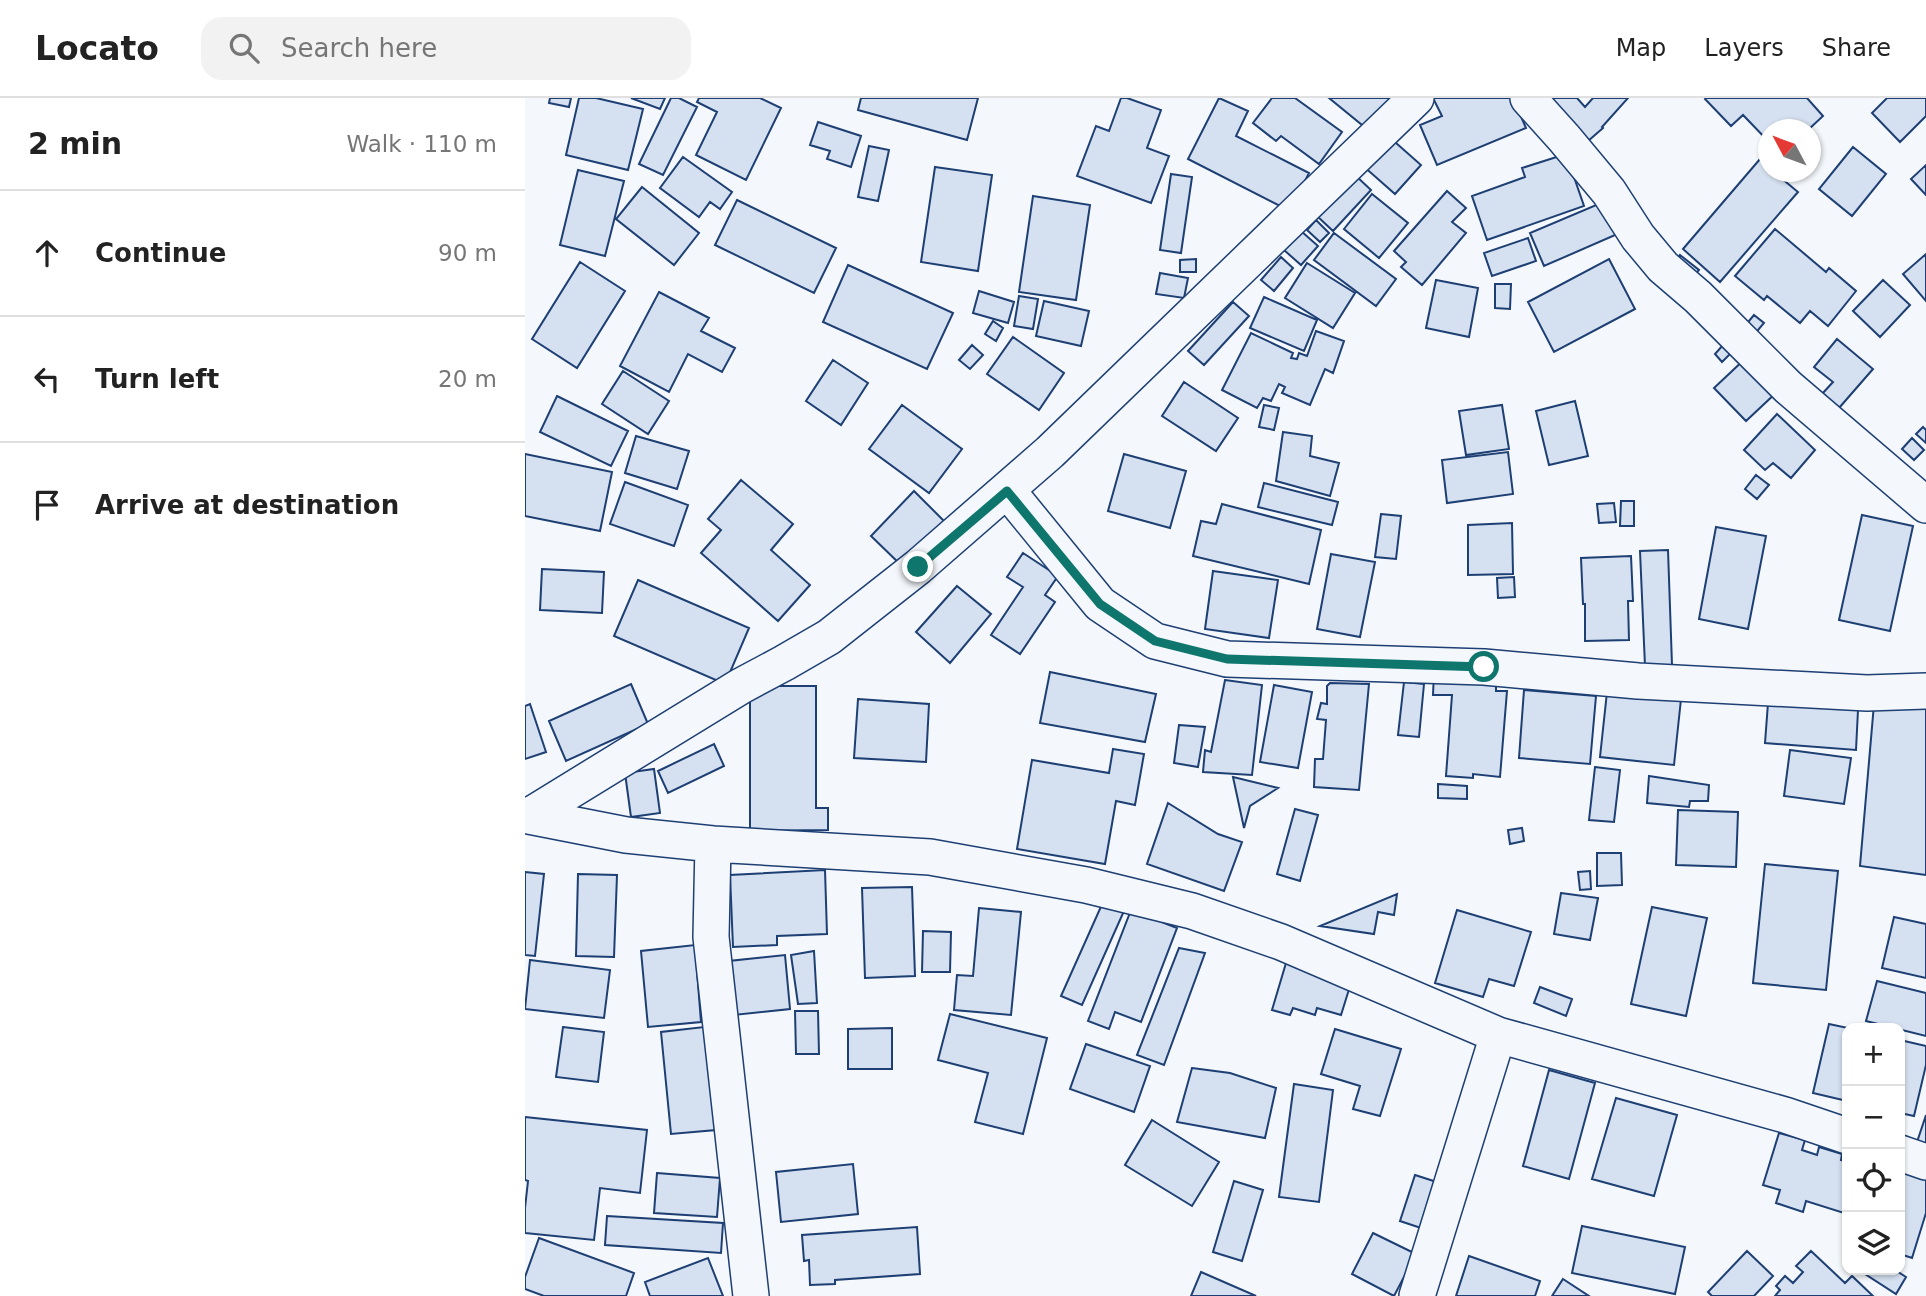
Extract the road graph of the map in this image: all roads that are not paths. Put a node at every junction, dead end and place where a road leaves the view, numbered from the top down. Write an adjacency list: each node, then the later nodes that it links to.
1 (1416, 98): 3 (street)
2 (1528, 98): 4 (street)
3 (1007, 491): 5 (street); 6 (street)
4 (1926, 505)
5 (1926, 691)
6 (527, 816): 7 (street)
7 (713, 844): 8 (street); 12 (street)
8 (1498, 1035): 9 (street); 13 (street)
9 (1842, 1134)
10 (1905, 1155): 11 (street)
11 (1926, 1162)
12 (751, 1296)
13 (1417, 1296)

